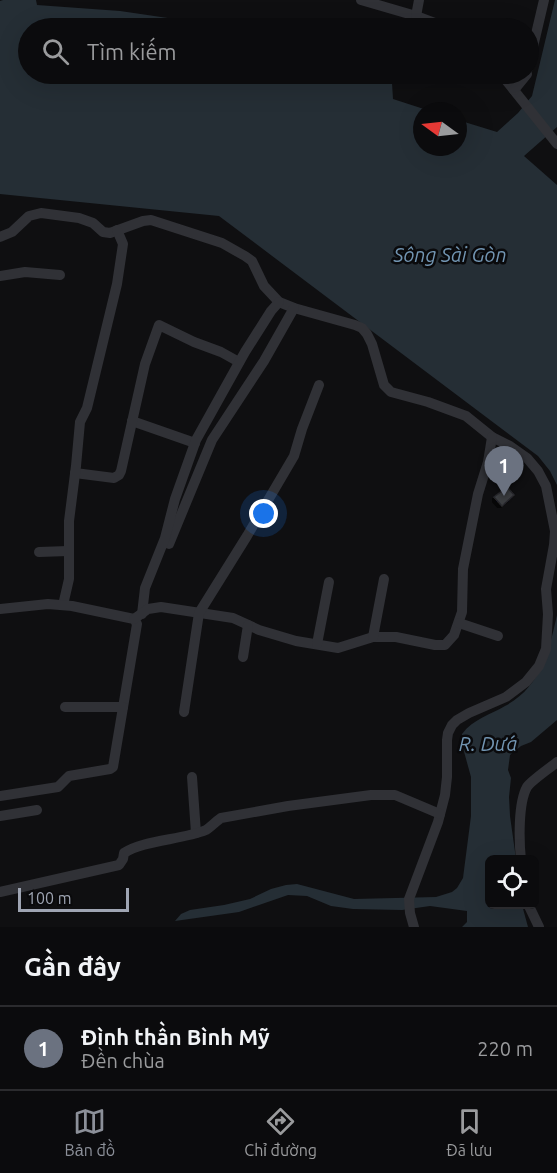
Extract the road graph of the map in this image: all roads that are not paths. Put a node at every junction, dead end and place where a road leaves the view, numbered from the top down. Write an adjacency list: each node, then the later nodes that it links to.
1 (361, 0): 4 (street)
2 (419, 0): 5 (street)
3 (544, 0): 7 (street)
4 (397, 5): 5 (street)
5 (416, 16): 6 (street)
6 (421, 18)
7 (539, 21)
8 (509, 84): 10 (street)
9 (520, 84): 10 (street)
10 (516, 92): 11 (street)
11 (554, 138)
12 (117, 230): 13 (street); 16 (street); 23 (street)
13 (0, 237)
14 (60, 274): 15 (street)
15 (0, 276)
16 (279, 302): 17 (street); 18 (street)
17 (294, 308): 21 (street); 31 (street)
18 (239, 362): 20 (street); 22 (street)
19 (319, 385): 30 (street)
20 (132, 421): 22 (street); 23 (street)
21 (492, 437): 32 (street); 45 (street)
22 (195, 443): 31 (street)
23 (75, 473): 24 (street)
24 (68, 551): 25 (street); 28 (street)
25 (39, 552)
26 (384, 579): 35 (street)
27 (329, 582): 36 (street)
28 (63, 605): 29 (street); 31 (street)
29 (0, 609)
30 (199, 613): 31 (street); 33 (street); 40 (street)
31 (141, 614): 39 (street)
32 (459, 622): 34 (street); 35 (street)
33 (248, 625): 36 (street); 37 (street)
34 (498, 636)
35 (373, 637): 36 (street)
36 (317, 644)
37 (243, 657)
38 (65, 707): 39 (street)
39 (123, 707): 43 (street)
40 (184, 712)
41 (557, 762): 48 (street)
42 (192, 777): 47 (street)
43 (0, 796)
44 (37, 810): 46 (street)
45 (440, 814): 47 (street); 51 (street)
46 (0, 816)
47 (196, 832): 49 (street)
48 (520, 855)
49 (0, 892)
50 (530, 909): 52 (street)
51 (414, 927)
52 (539, 927)

